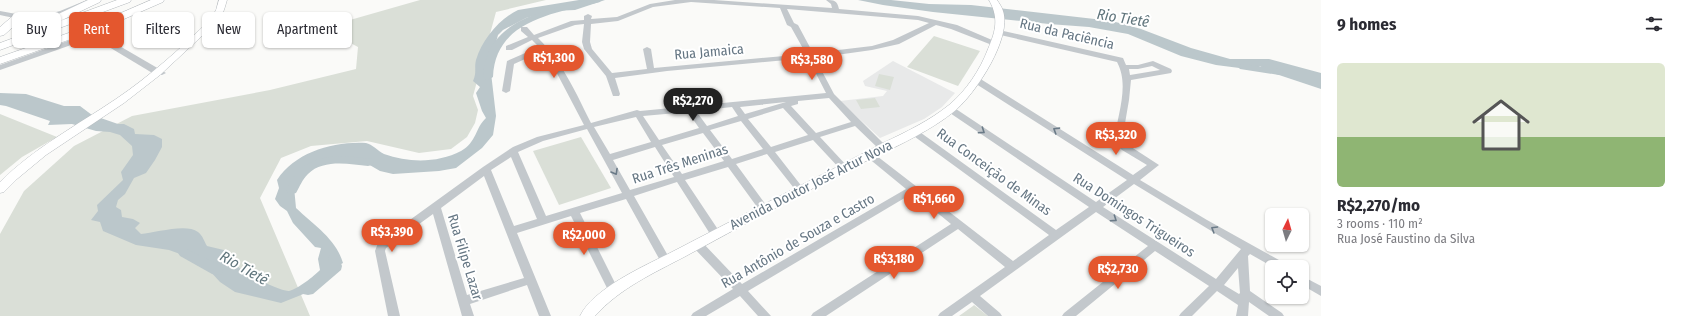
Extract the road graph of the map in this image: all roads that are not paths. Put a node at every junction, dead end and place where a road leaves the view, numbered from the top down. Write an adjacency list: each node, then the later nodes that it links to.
1 (94, 0): 14 (street); 17 (highway)
2 (112, 0): 20 (highway)
3 (126, 0): 31 (highway)
4 (146, 0): 35 (highway)
5 (159, 0): 16 (highway)
6 (171, 0): 18 (highway)
7 (223, 0): 41 (main road)
8 (829, 0): 12 (street)
9 (992, 0): 23 (main road)
10 (671, 1): 11 (street); 19 (street)
11 (782, 6): 12 (street); 36 (street)
12 (836, 10): 22 (street)
13 (0, 13): 15 (street)
14 (61, 13)
15 (12, 15)
16 (124, 15)
17 (61, 16)
18 (124, 17)
19 (588, 18): 28 (street); 42 (street)
20 (61, 19)
21 (12, 22): 25 (highway)
22 (936, 22): 30 (street); 36 (street, Rua Jamaica)
23 (1000, 28): 30 (main road, Avenida Doutor José Artur Nova); 38 (street, Rua da Paciência)
24 (524, 29): 28 (street)
25 (0, 33)
26 (12, 37): 29 (highway)
27 (69, 37): 37 (highway)
28 (533, 37): 32 (street); 33 (street)
29 (0, 41)
30 (995, 43): 44 (main road, Avenida Doutor José Artur Nova)
31 (0, 47)
32 (509, 48)
33 (544, 48): 45 (street); 56 (street)
34 (647, 49): 40 (street)
35 (0, 54)
36 (810, 56): 40 (street, Rua Jamaica); 47 (street)
37 (0, 62)
38 (1123, 67): 43 (street, Rua da Paciência); 43 (street)
39 (0, 68): 41 (street)
40 (651, 71): 42 (street, Rua Jamaica)
41 (160, 72): 58 (main road)
42 (610, 76): 46 (street)
43 (1127, 78): 71 (street, Rua da Paciência)
44 (976, 80): 52 (main road, Avenida Doutor José Artur Nova); 71 (street, one-way to 44)
45 (506, 91)
46 (616, 94)
47 (831, 95): 48 (street); 55 (street)
48 (813, 96): 49 (street); 50 (street)
49 (734, 104): 51 (street); 54 (street)
50 (785, 105): 54 (street); 60 (street)
51 (690, 109): 53 (street); 57 (street)
52 (950, 109): 59 (main road, Avenida Doutor José Artur Nova); 78 (street, Rua Domingos Trigueiros, one-way to 78)
53 (637, 114): 56 (street); 61 (street)
54 (743, 118): 57 (street); 63 (street)
55 (856, 122): 60 (street, Rua Três Meninas); 62 (street)
56 (589, 126): 64 (street); 66 (street)
57 (705, 129): 61 (street); 67 (street)
58 (80, 130): 72 (main road); 76 (main road)
59 (914, 132): 62 (main road, Avenida Doutor José Artur Nova); 85 (street, Rua Conceição de Minas)
60 (814, 136): 63 (street, Rua Três Meninas); 68 (street)
61 (656, 143): 66 (street); 70 (street)
62 (884, 148): 65 (main road, Avenida Doutor José Artur Nova)
63 (768, 150): 67 (street, Rua Três Meninas); 74 (street)
64 (513, 151): 69 (street); 81 (street)
65 (870, 155): 68 (main road, Avenida Doutor José Artur Nova); 73 (street)
66 (608, 158): 75 (street, one-way to 75)
67 (729, 162): 70 (street, Rua Três Meninas); 79 (street)
68 (844, 168): 74 (main road, Avenida Doutor José Artur Nova)
69 (486, 169): 77 (street); 83 (street)
70 (680, 178): 75 (street, Rua Três Meninas); 84 (street)
71 (1134, 180): 78 (street); 88 (street, one-way to 71)
72 (0, 189)
73 (913, 189): 82 (street); 95 (street, Rua Antônio de Souza e Castro)
74 (800, 190): 79 (main road, Avenida Doutor José Artur Nova)
75 (628, 194): 80 (street, Rua Três Meninas); 90 (street)
76 (0, 198)
77 (436, 207): 100 (street, Rua Filipe Lazar); 101 (street)
78 (1096, 207): 85 (street); 87 (street, Rua Domingos Trigueiros, one-way to 87)
79 (763, 208): 84 (main road, Avenida Doutor José Artur Nova)
80 (574, 211): 81 (street, Rua Três Meninas); 96 (street)
81 (543, 221): 83 (street, Rua Três Meninas)
82 (958, 224): 91 (street); 107 (street)
83 (511, 231): 92 (street)
84 (716, 234): 86 (main road, Avenida Doutor José Artur Nova)
85 (1057, 236): 91 (street)
86 (697, 244): 90 (main road, Avenida Doutor José Artur Nova); 95 (street)
87 (1154, 246): 94 (street, Rua Domingos Trigueiros); 110 (street)
88 (1245, 252): 89 (street); 94 (street); 99 (street)
89 (1265, 260)
90 (666, 261): 96 (main road, Avenida Doutor José Artur Nova)
91 (1012, 267): 98 (street)
92 (531, 280): 100 (street); 103 (street)
93 (1309, 284): 97 (street)
94 (1217, 285): 99 (street, Rua Domingos Trigueiros); 111 (street)
95 (741, 290): 105 (street, Rua Antônio de Souza e Castro); 106 (street)
96 (614, 291): 104 (main road, Avenida Doutor José Artur Nova)
97 (1321, 292)
98 (973, 296): 108 (street); 109 (street)
99 (1245, 298): 112 (street); 113 (street, Rua Domingos Trigueiros)
100 (464, 301): 102 (street, Rua Filipe Lazar)
101 (394, 316)
102 (468, 316)
103 (545, 316)
104 (587, 316)
105 (696, 316)
106 (765, 316)
107 (817, 316)
108 (944, 316)
109 (996, 316)
110 (1068, 316)
111 (1185, 316)
112 (1242, 316)
113 (1278, 316)

